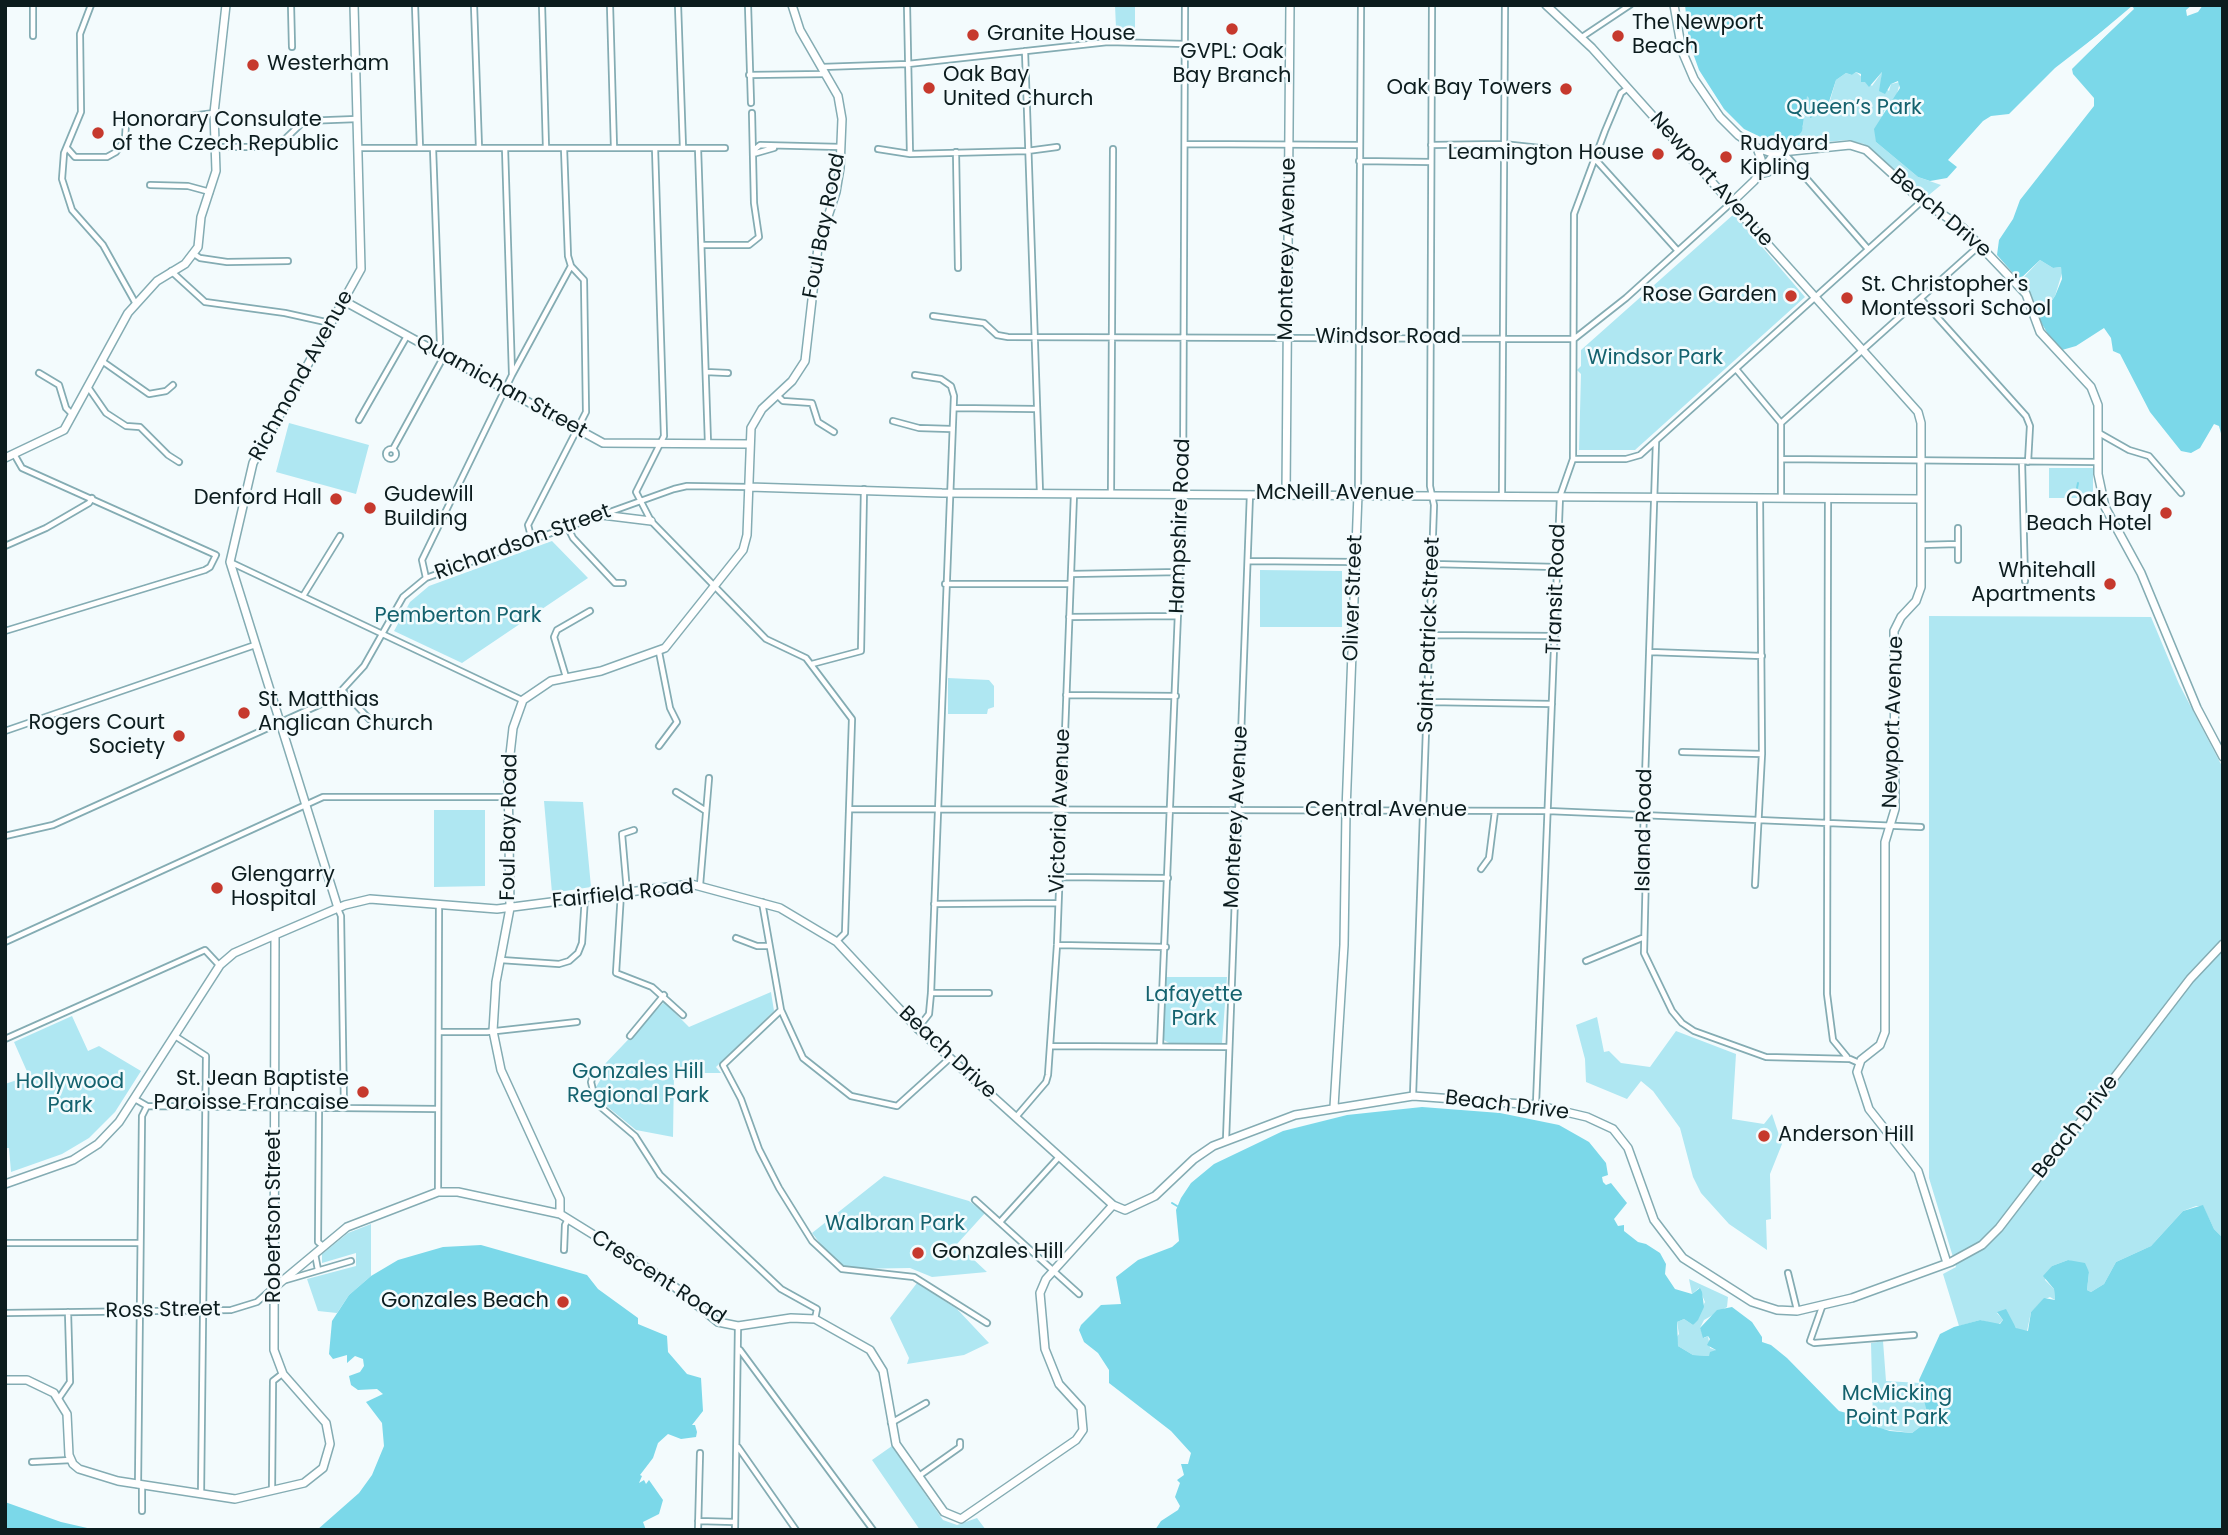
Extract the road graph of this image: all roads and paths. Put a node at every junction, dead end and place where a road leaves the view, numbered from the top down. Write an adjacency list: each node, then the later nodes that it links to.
1 (33, 5): 22 (street)
2 (91, 5): 47 (street)
3 (226, 5): 34 (street)
4 (291, 5): 25 (street)
5 (354, 5): 38 (street, Richmond Avenue)
6 (415, 5): 49 (street)
7 (474, 5): 51 (street)
8 (542, 5): 53 (street)
9 (610, 5): 55 (street)
10 (678, 5): 57 (street)
11 (748, 5): 29 (street)
12 (792, 5): 28 (street, Foul Bay Road)
13 (906, 5): 27 (street)
14 (1185, 5): 24 (street, Hampshire Road)
15 (1290, 5): 31 (street, Monterey Avenue)
16 (1361, 5): 42 (street, Oliver Street)
17 (1432, 5): 43 (street, Saint Patrick Street)
18 (1505, 5): 39 (street)
19 (1546, 5): 23 (street, Newport Avenue)
20 (1630, 5): 23 (street)
21 (1674, 5): 60 (street, Beach Drive)
22 (33, 36)
23 (1582, 37): 32 (street, Newport Avenue)
24 (1185, 44): 26 (street); 40 (street, Hampshire Road)
25 (292, 47)
26 (1025, 51): 27 (street); 64 (street)
27 (908, 64): 28 (street); 66 (street)
28 (824, 70): 29 (street); 45 (street, Foul Bay Road)
29 (749, 75): 33 (street)
30 (1236, 75): 31 (street)
31 (1289, 75): 41 (street, Monterey Avenue)
32 (1628, 88): 70 (street, Transit Road); 77 (street, Newport Avenue)
33 (751, 103)
34 (214, 113): 36 (street); 44 (street)
35 (752, 113): 69 (street)
36 (191, 116)
37 (122, 118): 47 (street)
38 (358, 119): 44 (street); 48 (street, Richmond Avenue)
39 (1503, 144): 43 (street); 63 (street); 100 (street)
40 (1185, 145): 41 (street); 94 (street, Hampshire Road)
41 (1289, 145): 42 (street); 98 (street, Monterey Avenue)
42 (1359, 145): 71 (street, Oliver Street)
43 (1431, 145): 72 (street, Saint Patrick Street)
44 (215, 147): 75 (street)
45 (841, 147): 69 (street); 115 (street, Foul Bay Road)
46 (1057, 147): 64 (street)
47 (67, 148): 90 (street)
48 (359, 148): 49 (street); 89 (street, Richmond Avenue)
49 (420, 148): 50 (street)
50 (433, 148): 51 (street); 103 (street)
51 (479, 148): 52 (street)
52 (505, 148): 53 (street); 110 (street)
53 (546, 148): 54 (street)
54 (564, 148): 55 (street); 84 (street)
55 (614, 148): 56 (street)
56 (655, 148): 57 (street); 127 (street)
57 (682, 148): 58 (street)
58 (698, 148): 59 (street); 79 (street)
59 (725, 148)
60 (1756, 148): 67 (street, Beach Drive); 73 (street)
61 (878, 149): 66 (street)
62 (1113, 149): 96 (street)
63 (1549, 149)
64 (1027, 151): 65 (street); 95 (street)
65 (956, 152): 66 (street); 85 (street)
66 (910, 153)
67 (1775, 153): 68 (street, Beach Drive); 73 (street)
68 (1785, 153): 73 (street); 76 (street, Beach Drive); 80 (street)
69 (752, 154): 79 (street)
70 (1595, 160): 81 (street); 101 (street, Transit Road)
71 (1359, 161): 72 (street); 99 (street, Oliver Street)
72 (1431, 162): 97 (street, Saint Patrick Street)
73 (1759, 175): 77 (street)
74 (150, 185): 75 (street)
75 (211, 192): 82 (street)
76 (1922, 201): 78 (street, Beach Drive); 80 (street)
77 (1731, 202): 81 (street); 87 (street, Newport Avenue)
78 (1981, 245): 88 (street); 125 (street, Beach Drive)
79 (703, 246): 107 (street)
80 (1868, 248): 87 (street)
81 (1678, 251): 101 (street)
82 (194, 254): 83 (street); 86 (street)
83 (288, 261)
84 (571, 266): 110 (street); 122 (street)
85 (958, 268)
86 (171, 271): 90 (street); 92 (street)
87 (1816, 297): 102 (street, Newport Avenue); 106 (street)
88 (1921, 299): 102 (street); 137 (street)
89 (344, 301): 92 (street, Richmond Avenue); 93 (street, Quamichan Street)
90 (136, 304): 105 (street)
91 (933, 316): 95 (street, Windsor Road)
92 (331, 324): 171 (street, Richmond Avenue)
93 (407, 336): 103 (street, Quamichan Street); 119 (street)
94 (1183, 336): 96 (street, Windsor Road); 98 (street, Windsor Road); 145 (street, Hampshire Road)
95 (1033, 337): 96 (street, Windsor Road); 117 (street)
96 (1112, 337): 144 (street)
97 (1430, 337): 99 (street, Windsor Road); 100 (street, Windsor Road); 150 (street, Saint Patrick Street)
98 (1287, 338): 99 (street, Windsor Road); 148 (street, Monterey Avenue)
99 (1359, 338): 149 (street, Oliver Street)
100 (1503, 339): 101 (street, Windsor Road); 151 (street)
101 (1574, 339): 133 (street, Transit Road)
102 (1864, 350): 121 (street); 136 (street, Newport Avenue)
103 (436, 352): 104 (street, Quamichan Street)
104 (444, 356): 114 (street, Quamichan Street); 130 (street)
105 (101, 360): 112 (street); 113 (street)
106 (1735, 369): 121 (street); 126 (street)
107 (706, 372): 109 (street); 128 (street)
108 (39, 373): 118 (street)
109 (728, 373)
110 (512, 375): 114 (street)
111 (915, 375): 116 (street)
112 (173, 385)
113 (88, 386): 118 (street); 135 (street)
114 (506, 390): 122 (street, Quamichan Street); 177 (street)
115 (777, 394): 124 (street); 129 (street, Foul Bay Road)
116 (954, 408): 117 (street); 123 (street)
117 (1035, 409): 142 (street)
118 (72, 414): 131 (street)
119 (359, 420)
120 (894, 421): 123 (street)
121 (1781, 423): 134 (street)
122 (577, 429): 127 (street, Quamichan Street); 165 (street)
123 (951, 429): 141 (street)
124 (834, 432)
125 (2099, 433): 138 (street, Beach Drive); 146 (street)
126 (1656, 442): 133 (street); 153 (street, Island Road)
127 (659, 444): 128 (street, Quamichan Street); 159 (street)
128 (708, 444): 129 (street, Quamichan Street)
129 (750, 444): 139 (street, Foul Bay Road)
130 (393, 449)
131 (14, 454): 132 (street); 154 (street)
132 (5, 458)
133 (1573, 459): 152 (street, Transit Road)
134 (1781, 459): 136 (street); 155 (street)
135 (179, 461)
136 (1921, 461): 137 (street); 158 (street, Newport Avenue)
137 (2025, 462): 138 (street); 178 (street)
138 (2098, 462): 209 (street, Beach Drive)
139 (749, 487): 140 (street, McNeill Avenue); 159 (street, Richardson Street); 182 (street, Foul Bay Road)
140 (864, 488): 141 (street, McNeill Avenue); 195 (street)
141 (951, 493): 142 (street, McNeill Avenue); 180 (street)
142 (1040, 493): 143 (street, McNeill Avenue)
143 (1074, 493): 144 (street, McNeill Avenue); 176 (street, Victoria Avenue)
144 (1111, 493): 145 (street, McNeill Avenue)
145 (1183, 493): 147 (street, McNeill Avenue); 175 (street, Hampshire Road)
146 (2181, 493)
147 (1250, 494): 148 (street, McNeill Avenue); 169 (street, Monterey Avenue)
148 (1286, 494): 149 (street, McNeill Avenue)
149 (1358, 494): 150 (street, McNeill Avenue); 172 (street, Oliver Street)
150 (1431, 494): 151 (street, McNeill Avenue); 173 (street, Saint Patrick Street)
151 (1502, 495): 152 (street, McNeill Avenue)
152 (1560, 496): 153 (street, McNeill Avenue); 174 (street, Transit Road)
153 (1657, 497): 157 (street, McNeill Avenue); 193 (street, Island Road)
154 (92, 498): 168 (street); 187 (street)
155 (1781, 498): 156 (street, McNeill Avenue); 157 (street, McNeill Avenue)
156 (1828, 498): 158 (street, McNeill Avenue); 226 (street)
157 (1760, 499): 194 (street)
158 (1921, 499): 167 (street, Newport Avenue)
159 (641, 502): 160 (street, Richardson Street); 161 (street)
160 (602, 515): 161 (street); 162 (street, Richardson Street)
161 (652, 521): 182 (street)
162 (568, 527): 165 (street, Richardson Street); 179 (street)
163 (1958, 528): 166 (street)
164 (340, 536): 183 (street)
165 (532, 540): 177 (street, Richardson Street)
166 (1958, 544): 167 (street); 170 (street)
167 (1921, 545): 227 (street, Newport Avenue)
168 (5, 546)
169 (1248, 561): 172 (street); 218 (street, Monterey Avenue)
170 (1958, 561)
171 (230, 562): 183 (street); 191 (street)
172 (1356, 562): 220 (street, Oliver Street)
173 (1433, 565): 174 (street); 189 (street, Saint Patrick Street)
174 (1557, 567): 190 (street, Transit Road)
175 (1180, 572): 176 (street); 185 (street, Hampshire Road)
176 (1071, 574): 181 (street, Victoria Avenue)
177 (426, 578): 188 (street, Richardson Street)
178 (2025, 580)
179 (623, 583)
180 (945, 584): 181 (street); 215 (street)
181 (1070, 584): 186 (street, Victoria Avenue)
182 (716, 586): 192 (street, Foul Bay Road); 195 (street)
183 (303, 596): 188 (street)
184 (590, 611): 196 (street)
185 (1178, 615): 186 (street); 199 (street, Hampshire Road)
186 (1069, 617): 198 (street, Victoria Avenue)
187 (5, 631)
188 (384, 635): 197 (street, Richardson Street); 200 (street)
189 (1432, 635): 190 (street); 201 (street, Saint Patrick Street)
190 (1555, 636): 202 (street, Transit Road)
191 (256, 645): 204 (street); 205 (street)
192 (659, 652): 196 (street, Foul Bay Road); 206 (street)
193 (1650, 652): 194 (street); 224 (street, Island Road)
194 (1762, 656): 208 (street)
195 (812, 664): 214 (street)
196 (566, 678): 200 (street, Foul Bay Road)
197 (342, 691): 203 (street); 204 (street, Richardson Street)
198 (1066, 695): 199 (street); 216 (street, Victoria Avenue)
199 (1176, 696): 217 (street, Hampshire Road)
200 (523, 700): 212 (street, Foul Bay Road)
201 (1429, 702): 202 (street); 221 (street, Saint Patrick Street)
202 (1552, 704): 223 (street, Transit Road)
203 (392, 722)
204 (281, 723): 213 (street); 230 (street, Richardson Street)
205 (5, 731)
206 (659, 746)
207 (1682, 752): 208 (street)
208 (1762, 754): 225 (street)
209 (2223, 757)
210 (709, 778): 219 (street)
211 (676, 792): 219 (street)
212 (508, 796): 213 (street); 243 (street, Foul Bay Road)
213 (306, 805): 242 (street); 247 (street)
214 (851, 808): 215 (street, Central Avenue); 248 (street)
215 (937, 809): 216 (street, Central Avenue); 241 (street)
216 (1061, 810): 217 (street, Central Avenue); 232 (street, Victoria Avenue)
217 (1171, 810): 218 (street, Central Avenue); 233 (street, Hampshire Road)
218 (1238, 810): 220 (street, Central Avenue); 270 (street, Monterey Avenue)
219 (707, 811): 234 (street)
220 (1346, 811): 221 (street, Central Avenue); 283 (street, Oliver Street)
221 (1424, 811): 222 (street, Central Avenue); 275 (street, Saint Patrick Street)
222 (1495, 811): 223 (street, Central Avenue); 231 (street)
223 (1548, 811): 224 (street, Central Avenue); 277 (street, Transit Road)
224 (1644, 816): 225 (street, Central Avenue); 246 (street, Island Road)
225 (1759, 820): 226 (street, Central Avenue); 235 (street)
226 (1828, 822): 227 (street, Central Avenue); 272 (street)
227 (1888, 825): 228 (street, Central Avenue); 273 (street, Newport Avenue)
228 (1921, 827)
229 (634, 830): 236 (street)
230 (5, 836)
231 (1481, 869)
232 (1059, 877): 233 (street); 239 (street, Victoria Avenue)
233 (1168, 878): 252 (street, Hampshire Road)
234 (700, 885): 236 (street, Fairfield Road); 238 (street, Fairfield Road)
235 (1755, 885)
236 (624, 892): 237 (street, Fairfield Road); 258 (street)
237 (585, 897): 243 (street, Fairfield Road); 253 (street)
238 (766, 902): 248 (street, Beach Drive); 251 (street)
239 (1058, 903): 241 (street); 250 (street, Victoria Avenue)
240 (439, 904): 242 (street, Fairfield Road); 243 (street, Fairfield Road); 264 (street)
241 (934, 904): 256 (street)
242 (338, 908): 244 (street, Fairfield Road); 282 (street)
243 (510, 908): 253 (street, Foul Bay Road)
244 (275, 935): 255 (street, Fairfield Road); 280 (street, Robertson Street)
245 (736, 938): 251 (street)
246 (1642, 938): 254 (street); 272 (street, Island Road)
247 (5, 942)
248 (837, 942): 262 (street, Beach Drive)
249 (2223, 944): 301 (street, Beach Drive)
250 (1057, 945): 252 (street); 268 (street, Victoria Avenue)
251 (769, 946): 259 (street)
252 (1166, 947): 269 (street, Hampshire Road)
253 (500, 960): 263 (street, Foul Bay Road)
254 (1586, 961)
255 (220, 965): 265 (street, Fairfield Road); 267 (street)
256 (931, 993): 257 (street); 262 (street)
257 (989, 993)
258 (664, 995): 260 (street); 266 (street)
259 (781, 1010): 271 (street); 315 (street)
260 (683, 1015)
261 (577, 1022): 263 (street)
262 (918, 1029): 271 (street, Beach Drive)
263 (493, 1031): 264 (street); 292 (street, Foul Bay Road)
264 (439, 1032): 284 (street)
265 (175, 1036): 276 (street, Fairfield Road); 279 (street)
266 (630, 1036)
267 (5, 1039)
268 (1050, 1046): 269 (street); 285 (street, Victoria Avenue)
269 (1160, 1046): 270 (street)
270 (1228, 1047): 286 (street, Monterey Avenue)
271 (950, 1058): 285 (street, Beach Drive)
272 (1850, 1059): 273 (street, Island Road)
273 (1860, 1063): 301 (street)
274 (595, 1070): 314 (street)
275 (1413, 1096): 277 (street, Beach Drive); 283 (street, Beach Drive)
276 (135, 1099): 278 (street); 288 (street, Fairfield Road)
277 (1536, 1105): 311 (street, Beach Drive)
278 (147, 1106): 279 (street); 296 (street)
279 (205, 1107): 280 (street); 310 (street)
280 (275, 1107): 281 (street); 306 (street, Robertson Street)
281 (319, 1107): 282 (street); 297 (street)
282 (344, 1107): 284 (street)
283 (1334, 1107): 286 (street, Beach Drive)
284 (438, 1109): 289 (street)
285 (1016, 1117): 287 (street, Beach Drive)
286 (1226, 1140): 291 (street, Beach Drive)
287 (1059, 1157): 291 (street, Beach Drive); 294 (street)
288 (5, 1184)
289 (438, 1192): 292 (street, Crescent Road); 297 (street, Crescent Road)
290 (975, 1199): 294 (street)
291 (1113, 1205): 303 (street)
292 (560, 1214): 293 (street, Crescent Road)
293 (568, 1219): 298 (street); 316 (street, Crescent Road)
294 (1000, 1222): 303 (street)
295 (5, 1243): 296 (street)
296 (140, 1243): 309 (street)
297 (323, 1246): 299 (street, Crescent Road)
298 (564, 1250)
299 (314, 1253): 302 (street); 305 (street, Crescent Road)
300 (351, 1261): 302 (street, Ross Street)
301 (1947, 1263): 308 (street, Beach Drive)
302 (318, 1270): 305 (street, Ross Street)
303 (1053, 1272): 307 (street); 329 (street)
304 (1788, 1273): 311 (street)
305 (282, 1281): 306 (street, Ross Street)
306 (275, 1287): 310 (street, Ross Street); 319 (street, Robertson Street)
307 (1079, 1294)
308 (1822, 1307): 311 (street, Beach Drive); 317 (street)
309 (139, 1311): 310 (street, Ross Street); 312 (street, Ross Street); 330 (street)
310 (203, 1311): 332 (street)
311 (1797, 1311)
312 (68, 1312): 313 (street, Ross Street); 321 (street)
313 (5, 1313)
314 (815, 1319): 316 (street); 323 (street)
315 (988, 1323)
316 (738, 1326): 318 (street, Crescent Road)
317 (1914, 1335)
318 (740, 1350): 325 (street, Crescent Road); 339 (street)
319 (283, 1374): 331 (street); 331 (street)
320 (5, 1380): 321 (street)
321 (59, 1398): 327 (street)
322 (926, 1403): 323 (street)
323 (891, 1423): 329 (street)
324 (960, 1442): 329 (street)
325 (736, 1445): 335 (street, Crescent Road); 338 (street)
326 (700, 1453): 334 (street)
327 (71, 1460): 328 (street); 330 (street)
328 (32, 1462)
329 (918, 1477)
330 (140, 1485): 332 (street); 333 (street)
331 (272, 1491): 332 (street)
332 (201, 1494)
333 (142, 1511)
334 (698, 1521): 335 (street); 336 (street)
335 (735, 1522): 337 (street, Crescent Road)
336 (698, 1530)
337 (735, 1530)
338 (796, 1530)
339 (873, 1530)

